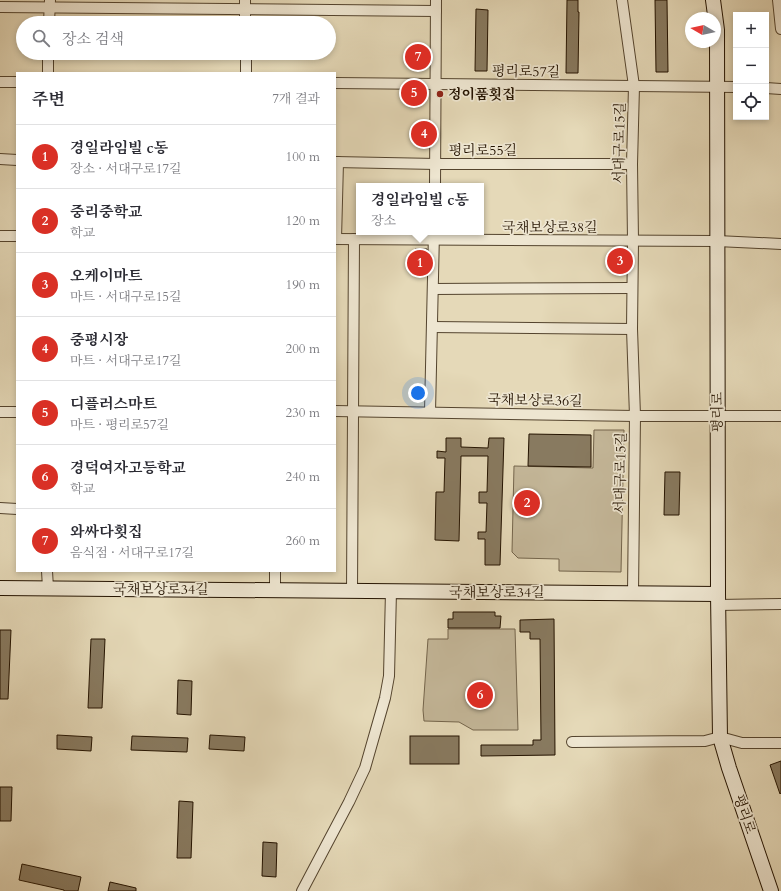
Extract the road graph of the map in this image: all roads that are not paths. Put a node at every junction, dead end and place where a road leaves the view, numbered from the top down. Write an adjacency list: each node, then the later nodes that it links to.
1 (436, 0): 8 (street)
2 (622, 0): 20 (street, 서대구로15길)
3 (713, 0): 21 (main road, 평리로)
4 (778, 0): 11 (street)
5 (50, 4): 6 (street); 7 (street); 9 (street)
6 (245, 4): 8 (street); 10 (street)
7 (0, 7)
8 (436, 11): 19 (street)
9 (49, 16)
10 (245, 16)
11 (781, 29)
12 (48, 60): 14 (street)
13 (246, 60): 15 (street)
14 (48, 72)
15 (246, 72)
16 (0, 82): 17 (street)
17 (16, 82)
18 (336, 83): 19 (street, 평리로57길)
19 (436, 84): 20 (street, 평리로57길); 28 (street)
20 (634, 86): 21 (street, 평리로57길); 29 (street, 서대구로15길)
21 (717, 86): 22 (street); 37 (main road, 평리로)
22 (733, 87)
23 (769, 88): 24 (street)
24 (781, 89)
25 (0, 160): 26 (street)
26 (16, 160)
27 (336, 162): 28 (street, 평리로55길); 35 (street)
28 (436, 164): 29 (street, 평리로55길); 30 (street)
29 (632, 164): 36 (street, 서대구로15길)
30 (435, 183)
31 (0, 236): 32 (street)
32 (16, 236)
33 (434, 236): 34 (street, 국채보상로38길); 36 (street, 국채보상로38길); 40 (street)
34 (354, 239): 35 (street, 국채보상로38길); 44 (street)
35 (336, 240)
36 (633, 241): 37 (street, 국채보상로38길); 39 (street, 서대구로15길)
37 (717, 241): 38 (street, 국채보상로38길); 49 (main road, 평리로)
38 (781, 244)
39 (632, 288): 40 (street); 42 (street, 서대구로15길)
40 (434, 289): 41 (street)
41 (432, 327): 42 (street); 47 (street)
42 (632, 329): 48 (street, 서대구로15길)
43 (336, 411): 44 (street, 국채보상로36길)
44 (353, 411): 47 (street, 국채보상로36길); 58 (street)
45 (0, 412): 46 (street)
46 (16, 412)
47 (430, 412): 48 (street, 국채보상로36길)
48 (635, 416): 49 (street, 국채보상로36길); 60 (street, 서대구로15길)
49 (717, 416): 50 (street, 국채보상로36길); 61 (main road, 평리로)
50 (781, 416)
51 (0, 508): 52 (street)
52 (16, 509)
53 (47, 572): 56 (street)
54 (275, 572): 57 (street)
55 (0, 588): 56 (main road, 국채보상로34길)
56 (48, 588): 57 (main road, 국채보상로34길)
57 (275, 590): 58 (main road, 국채보상로34길)
58 (352, 591): 59 (main road, 국채보상로34길)
59 (390, 591): 60 (main road, 국채보상로34길); 66 (street)
60 (633, 593): 61 (main road, 국채보상로34길)
61 (718, 600): 62 (street); 63 (main road, 평리로)
62 (781, 604)
63 (720, 737): 64 (street); 65 (street); 67 (main road, 평리로)
64 (572, 742)
65 (781, 743)
66 (302, 891)
67 (772, 891)

